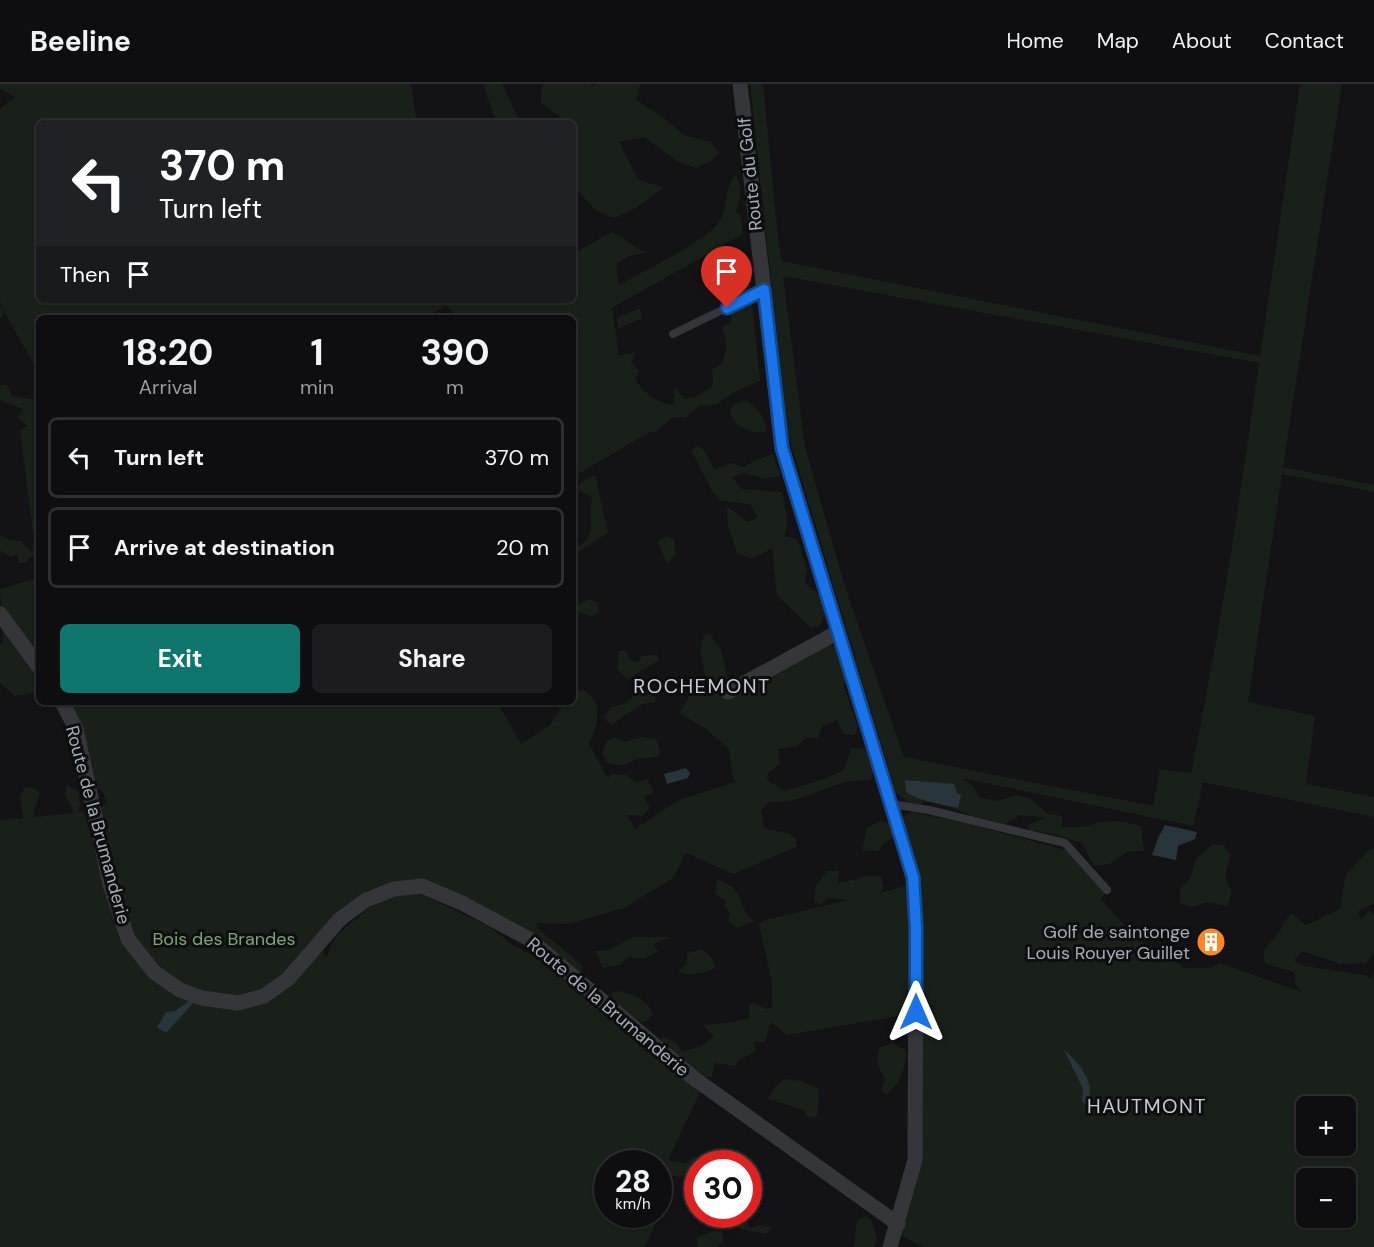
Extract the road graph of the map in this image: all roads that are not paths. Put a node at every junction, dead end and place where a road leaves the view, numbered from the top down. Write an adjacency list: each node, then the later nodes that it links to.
1 (740, 84): 2 (street, Route du Golf)
2 (764, 290): 3 (lane); 5 (street, Route du Golf)
3 (673, 334)
4 (0, 614): 6 (street)
5 (838, 632): 7 (street); 9 (street, Route du Golf)
6 (36, 663)
7 (728, 692)
8 (64, 705): 11 (street, Route de la Brumanderie)
9 (891, 804): 10 (lane); 11 (street, Route du Golf)
10 (1107, 890)
11 (898, 1224): 12 (street, Route du Golf)
12 (890, 1247)

